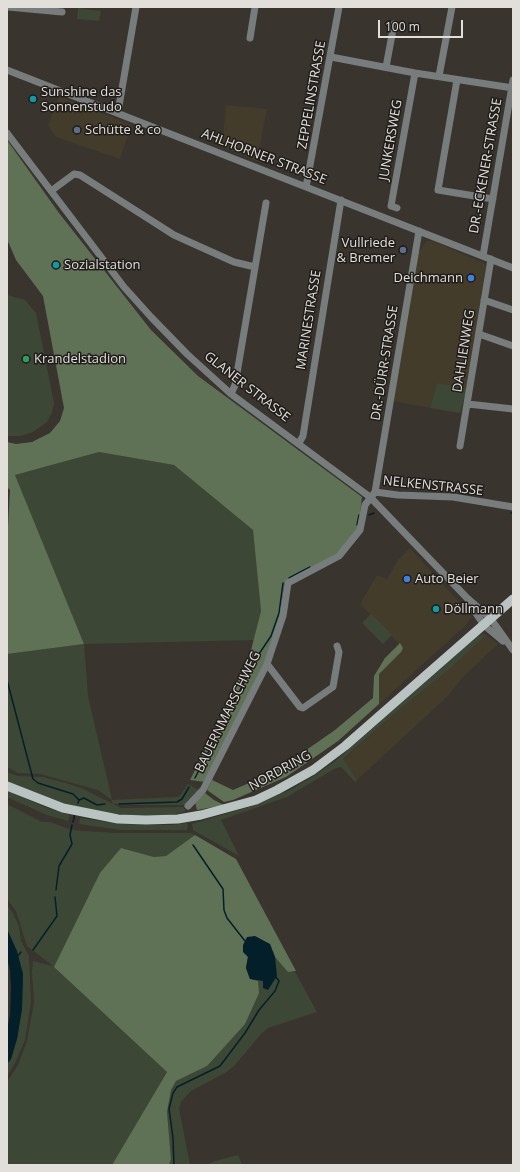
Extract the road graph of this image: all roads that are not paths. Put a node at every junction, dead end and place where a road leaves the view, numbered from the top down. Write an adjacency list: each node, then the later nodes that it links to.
1 (8, 7): 6 (street)
2 (136, 7): 17 (street)
3 (255, 7): 8 (street)
4 (339, 7): 9 (street, ZEPPELINSTRASSE)
5 (452, 7): 13 (street)
6 (62, 12)
7 (394, 24): 10 (street)
8 (250, 38)
9 (330, 57): 10 (street); 19 (street, ZEPPELINSTRASSE)
10 (386, 67): 12 (street)
11 (7, 70): 17 (street, AHLHORNER STRASSE)
12 (415, 73): 13 (street); 24 (street, JUNKERSWEG)
13 (439, 76): 14 (street)
14 (456, 80): 16 (street); 21 (street)
15 (513, 80): 16 (street, DR.-ECKENER-STRASSE)
16 (512, 88): 21 (street, DR.-ECKENER-STRASSE)
17 (118, 112): 19 (street, AHLHORNER STRASSE)
18 (7, 133): 20 (street, GLANER STRASSE)
19 (306, 187): 22 (street, AHLHORNER STRASSE)
20 (51, 191): 28 (street); 34 (street, GLANER STRASSE)
21 (493, 199): 26 (street, DR.-ECKENER-STRASSE)
22 (341, 200): 25 (street, AHLHORNER STRASSE); 37 (street, MARINESTRASSE)
23 (266, 203): 28 (street)
24 (397, 208)
25 (419, 231): 26 (street, AHLHORNER STRASSE); 39 (street, DR.-DÜRR-STRASSE)
26 (483, 256): 27 (street, AHLHORNER STRASSE)
27 (491, 259): 29 (street, AHLHORNER STRASSE); 30 (street, DAHLIENWEG)
28 (255, 267): 34 (street)
29 (513, 268)
30 (484, 300): 31 (street); 32 (street, DAHLIENWEG)
31 (513, 310)
32 (480, 334): 33 (street); 35 (street, DAHLIENWEG)
33 (513, 346)
34 (231, 394): 37 (street, GLANER STRASSE)
35 (468, 404): 36 (street); 38 (street, DAHLIENWEG)
36 (513, 409)
37 (299, 443): 39 (street, GLANER STRASSE)
38 (460, 446)
39 (373, 495): 40 (street, NELKENSTRASSE); 42 (street, GLANER STRASSE); 45 (street, BAUERNMARSCHWEG)
40 (513, 507)
41 (513, 599): 42 (main road, NORDRING)
42 (487, 622): 44 (street, GLANER STRASSE); 46 (main road, NORDRING)
43 (337, 646): 45 (street)
44 (513, 650)
45 (267, 664): 47 (street, BAUERNMARSCHWEG)
46 (7, 786)
47 (188, 806)

